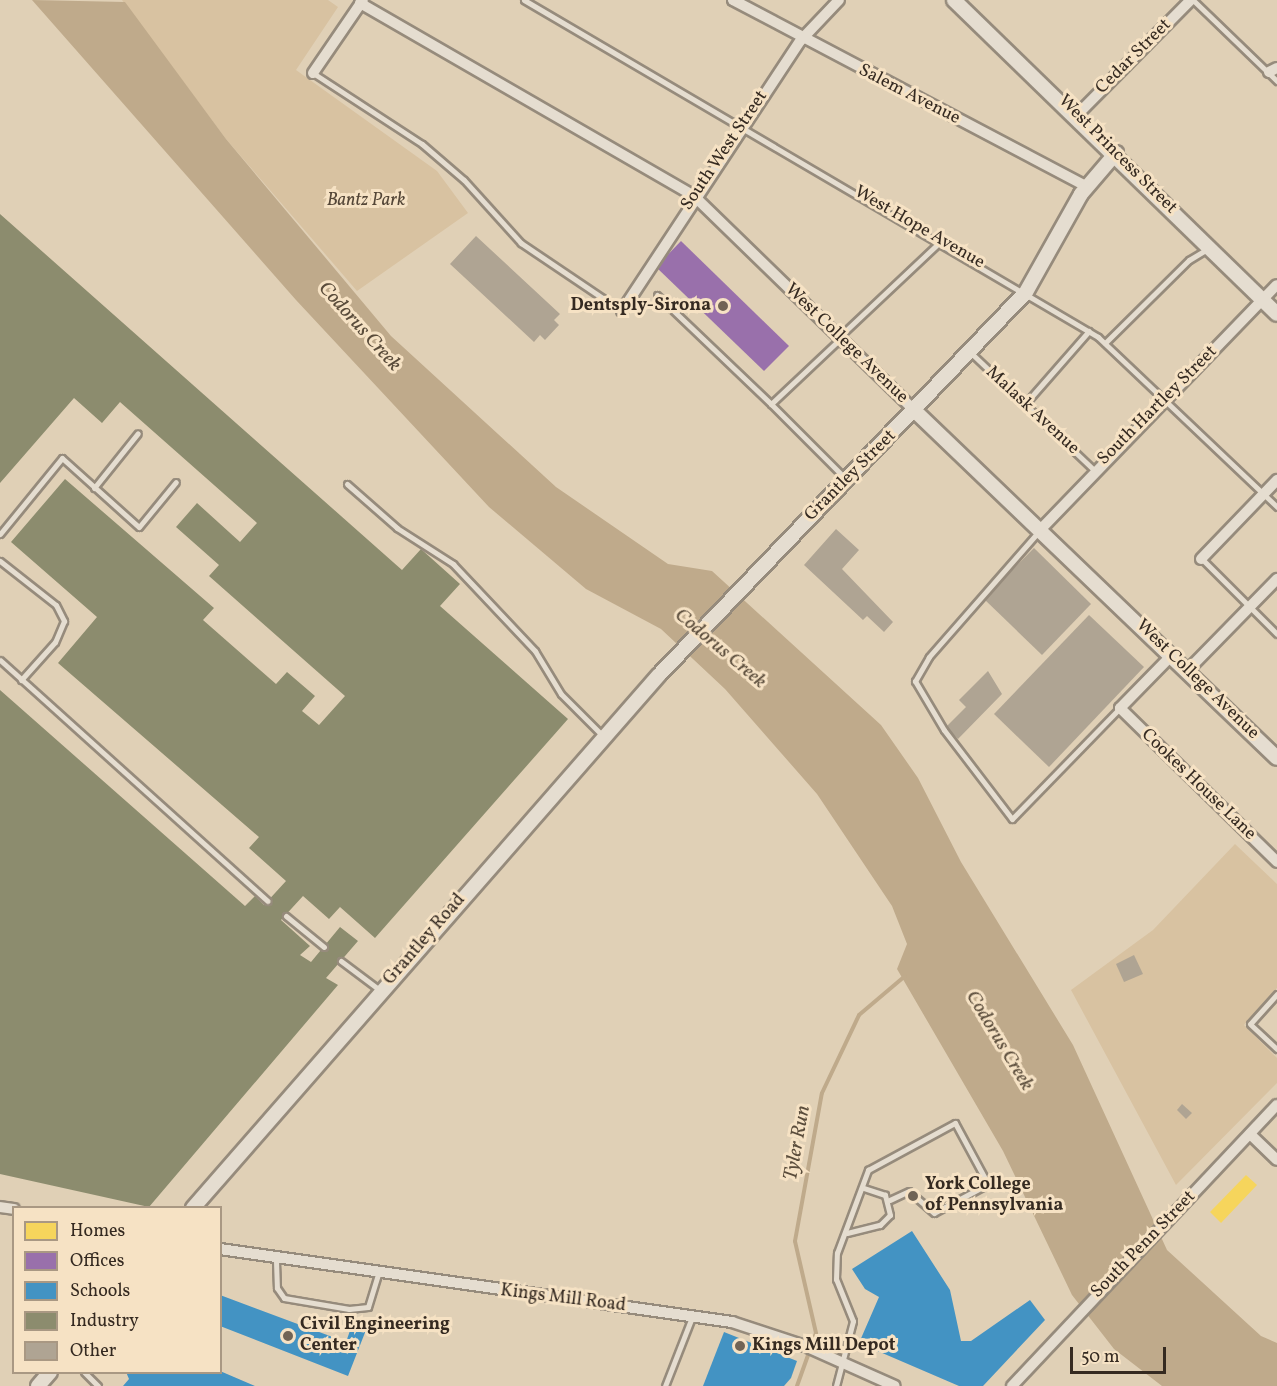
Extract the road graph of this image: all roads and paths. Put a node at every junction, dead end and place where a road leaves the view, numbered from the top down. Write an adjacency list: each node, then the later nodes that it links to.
1 (524, 0): 11 (lane, West Hope Avenue)
2 (733, 0): 7 (street, Salem Avenue)
3 (954, 0): 10 (street, West Princess Street)
4 (1192, 0): 9 (lane); 10 (street, Cedar Street)
5 (835, 1): 7 (street, South West Street)
6 (362, 2): 8 (street); 14 (street, West College Avenue)
7 (801, 40): 11 (street, South West Street); 13 (street, Salem Avenue)
8 (313, 73): 21 (lane)
9 (1274, 74)
10 (1077, 115): 12 (street, West Princess Street)
11 (742, 125): 14 (street, South West Street); 15 (lane, West Hope Avenue)
12 (1116, 153): 13 (street, Grantley Street); 16 (street, West Princess Street)
13 (1086, 186): 18 (street, Grantley Street)
14 (694, 196): 21 (street, South West Street); 24 (street, West College Avenue)
15 (940, 241): 18 (lane, West Hope Avenue); 24 (lane)
16 (1210, 247): 20 (street, West Princess Street); 25 (lane)
17 (1277, 285): 20 (street, South Hartley Street)
18 (1026, 292): 23 (lane, West Hope Avenue); 26 (street, Grantley Street)
19 (657, 296): 28 (lane)
20 (1263, 300): 22 (street, West Princess Street); 27 (street, South Hartley Street)
21 (621, 311)
22 (1277, 314)
23 (1089, 332): 25 (lane, West Hope Avenue); 29 (lane)
24 (840, 338): 28 (lane); 30 (street, West College Avenue)
25 (1105, 343): 27 (lane, West Hope Avenue)
26 (969, 352): 29 (lane, Malask Avenue); 30 (street, Grantley Street)
27 (1166, 399): 32 (street, South Hartley Street); 38 (lane, West Hope Avenue)
28 (771, 404): 33 (lane)
29 (1025, 404): 32 (lane, Malask Avenue)
30 (915, 411): 33 (street, Grantley Street); 40 (street, West College Avenue)
31 (138, 433): 37 (lane)
32 (1095, 471): 40 (street, South Hartley Street)
33 (847, 480): 50 (street, Grantley Street)
34 (1277, 480): 38 (street)
35 (176, 482): 37 (lane)
36 (347, 484): 53 (lane)
37 (94, 488): 41 (lane)
38 (1264, 493): 39 (lane, West Hope Avenue); 42 (street)
39 (1277, 507)
40 (1041, 529): 47 (street, West College Avenue); 52 (lane)
41 (0, 534)
42 (1201, 559): 45 (lane)
43 (0, 561): 51 (lane)
44 (1277, 579): 45 (street)
45 (1250, 607): 46 (lane); 49 (street)
46 (1277, 634)
47 (1171, 656): 49 (street, West College Avenue); 52 (street)
48 (0, 660): 51 (lane)
49 (1187, 671): 54 (street, West College Avenue)
50 (659, 675): 53 (street, Grantley Road)
51 (21, 680): 56 (lane)
52 (1120, 708): 55 (street, Cookes House Lane)
53 (605, 737): 60 (street, Grantley Road)
54 (1277, 758)
55 (1277, 862)
56 (268, 901)
57 (286, 916): 58 (lane)
58 (324, 947)
59 (341, 961): 60 (lane)
60 (381, 991): 68 (street, Grantley Road)
61 (1277, 994): 62 (lane)
62 (1277, 1049)
63 (1277, 1105): 64 (street, South Penn Street)
64 (1250, 1134): 65 (street); 82 (street, South Penn Street)
65 (1277, 1160)
66 (864, 1188): 67 (lane); 67 (lane); 69 (lane)
67 (890, 1200): 69 (lane)
68 (195, 1206)
69 (847, 1233): 74 (lane)
70 (222, 1249): 71 (street, Kings Mill Road)
71 (276, 1261): 72 (street, Kings Mill Road); 72 (lane)
72 (378, 1275): 73 (street, Kings Mill Road)
73 (692, 1317): 74 (street, Kings Mill Road); 79 (lane)
74 (844, 1363): 80 (lane); 81 (street, Kings Mill Road)
75 (48, 1374): 77 (street)
76 (86, 1374): 78 (lane)
77 (38, 1386)
78 (98, 1386)
79 (665, 1386)
80 (836, 1386)
81 (895, 1386)
82 (1012, 1386)

